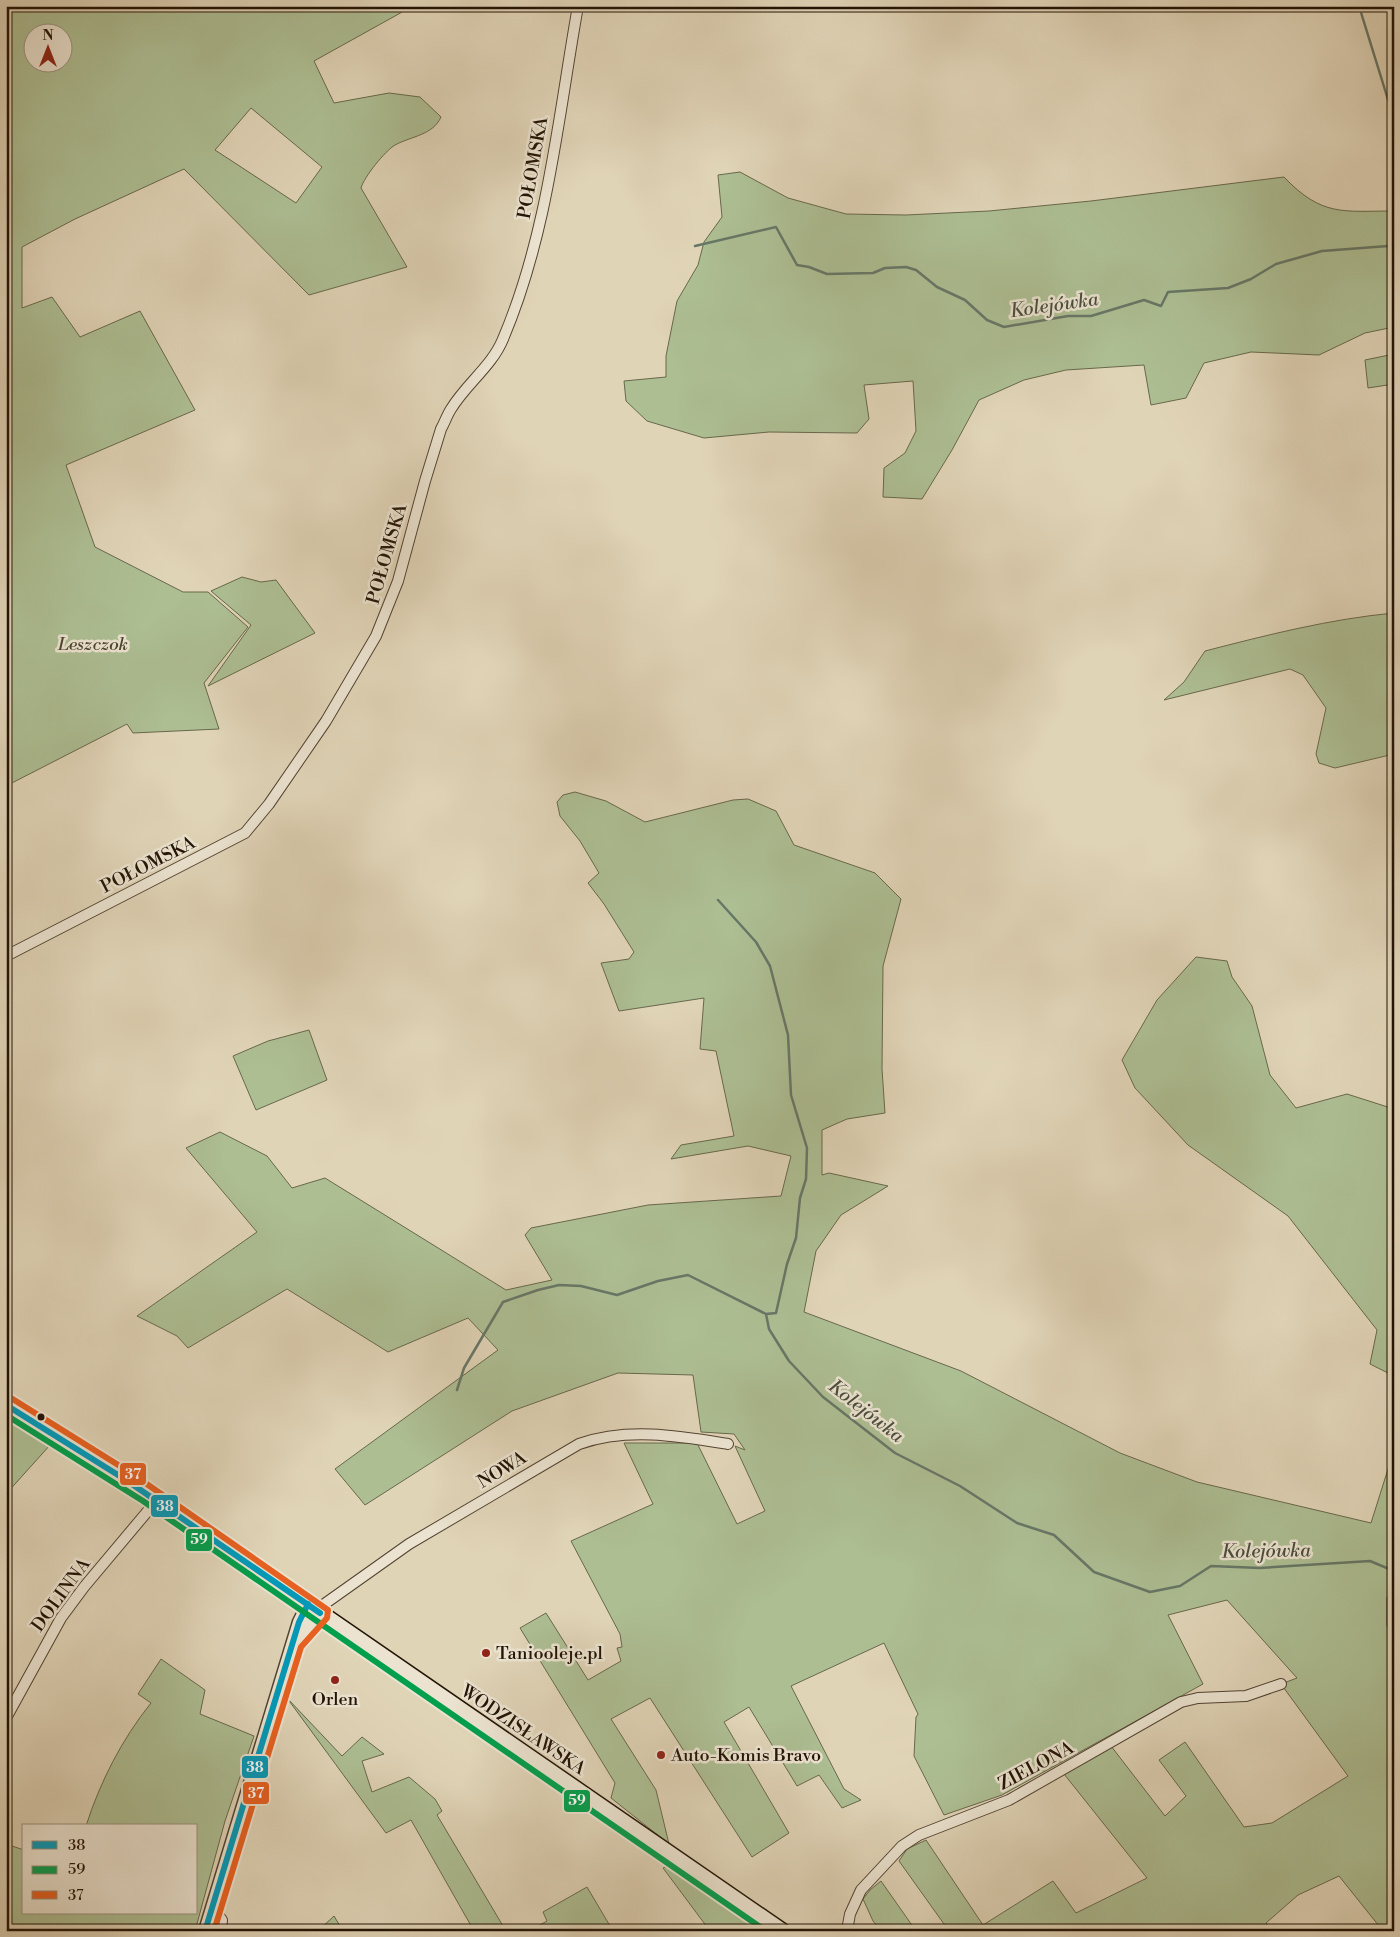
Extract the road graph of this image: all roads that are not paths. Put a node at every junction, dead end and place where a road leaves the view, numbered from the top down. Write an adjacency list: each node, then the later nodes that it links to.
1 (578, 6): 2 (street, POŁOMSKA)
2 (6, 956)
3 (6, 1404): 5 (main road, WODZISŁAWSKA)
4 (728, 1444): 6 (street, NOWA)
5 (157, 1500): 6 (main road, WODZISŁAWSKA); 8 (street, DOLINNA)
6 (315, 1609): 9 (street); 10 (main road, WODZISŁAWSKA)
7 (1281, 1684): 14 (street, ZIELONA)
8 (6, 1718)
9 (211, 1911): 11 (street); 12 (street)
10 (767, 1926): 13 (main road, WODZISŁAWSKA)
11 (205, 1931)
12 (221, 1931)
13 (782, 1931)
14 (850, 1931)

